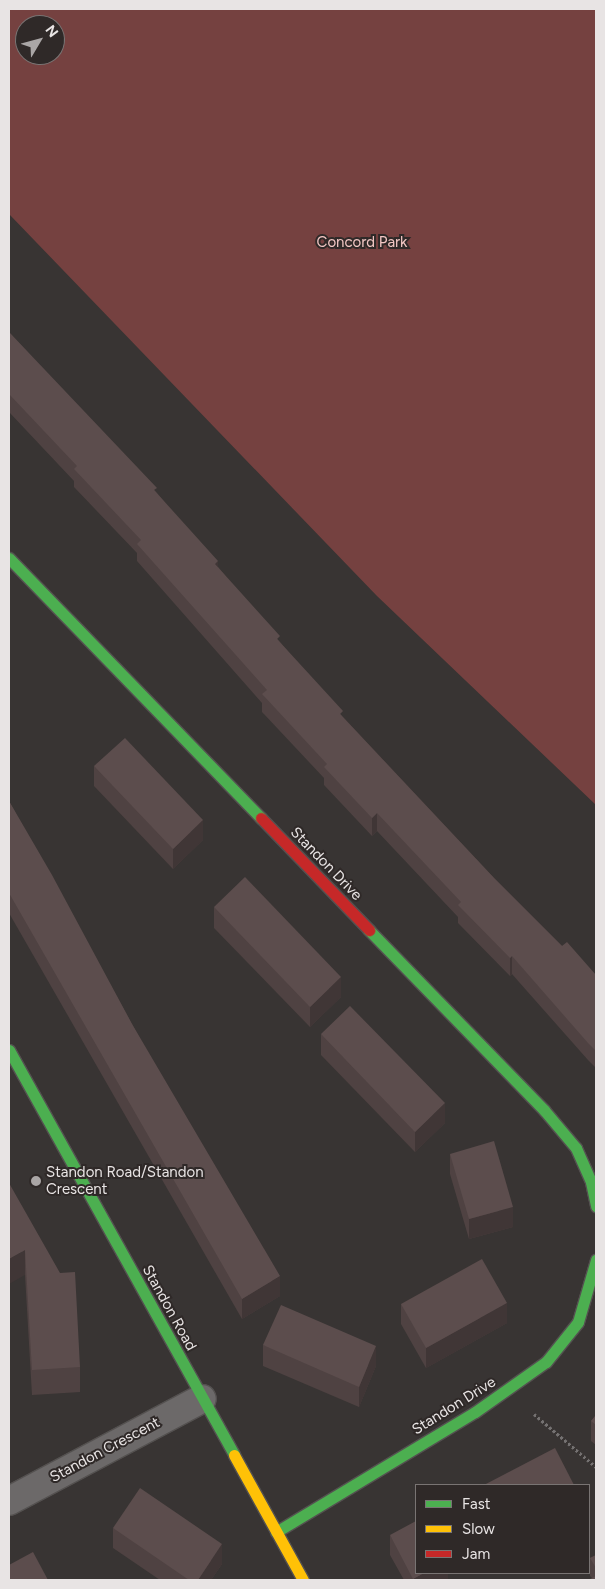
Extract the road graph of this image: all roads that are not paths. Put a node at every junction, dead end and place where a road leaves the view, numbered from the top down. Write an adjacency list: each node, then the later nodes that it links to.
1 (9, 558): 3 (street, Standon Drive)
2 (9, 1050): 5 (street, Standon Road)
3 (596, 1206)
4 (596, 1260): 7 (street, Standon Drive)
5 (202, 1398): 6 (street, Standon Crescent); 7 (street, Standon Road)
6 (9, 1501)
7 (276, 1532): 8 (street, Standon Road)
8 (304, 1580)

